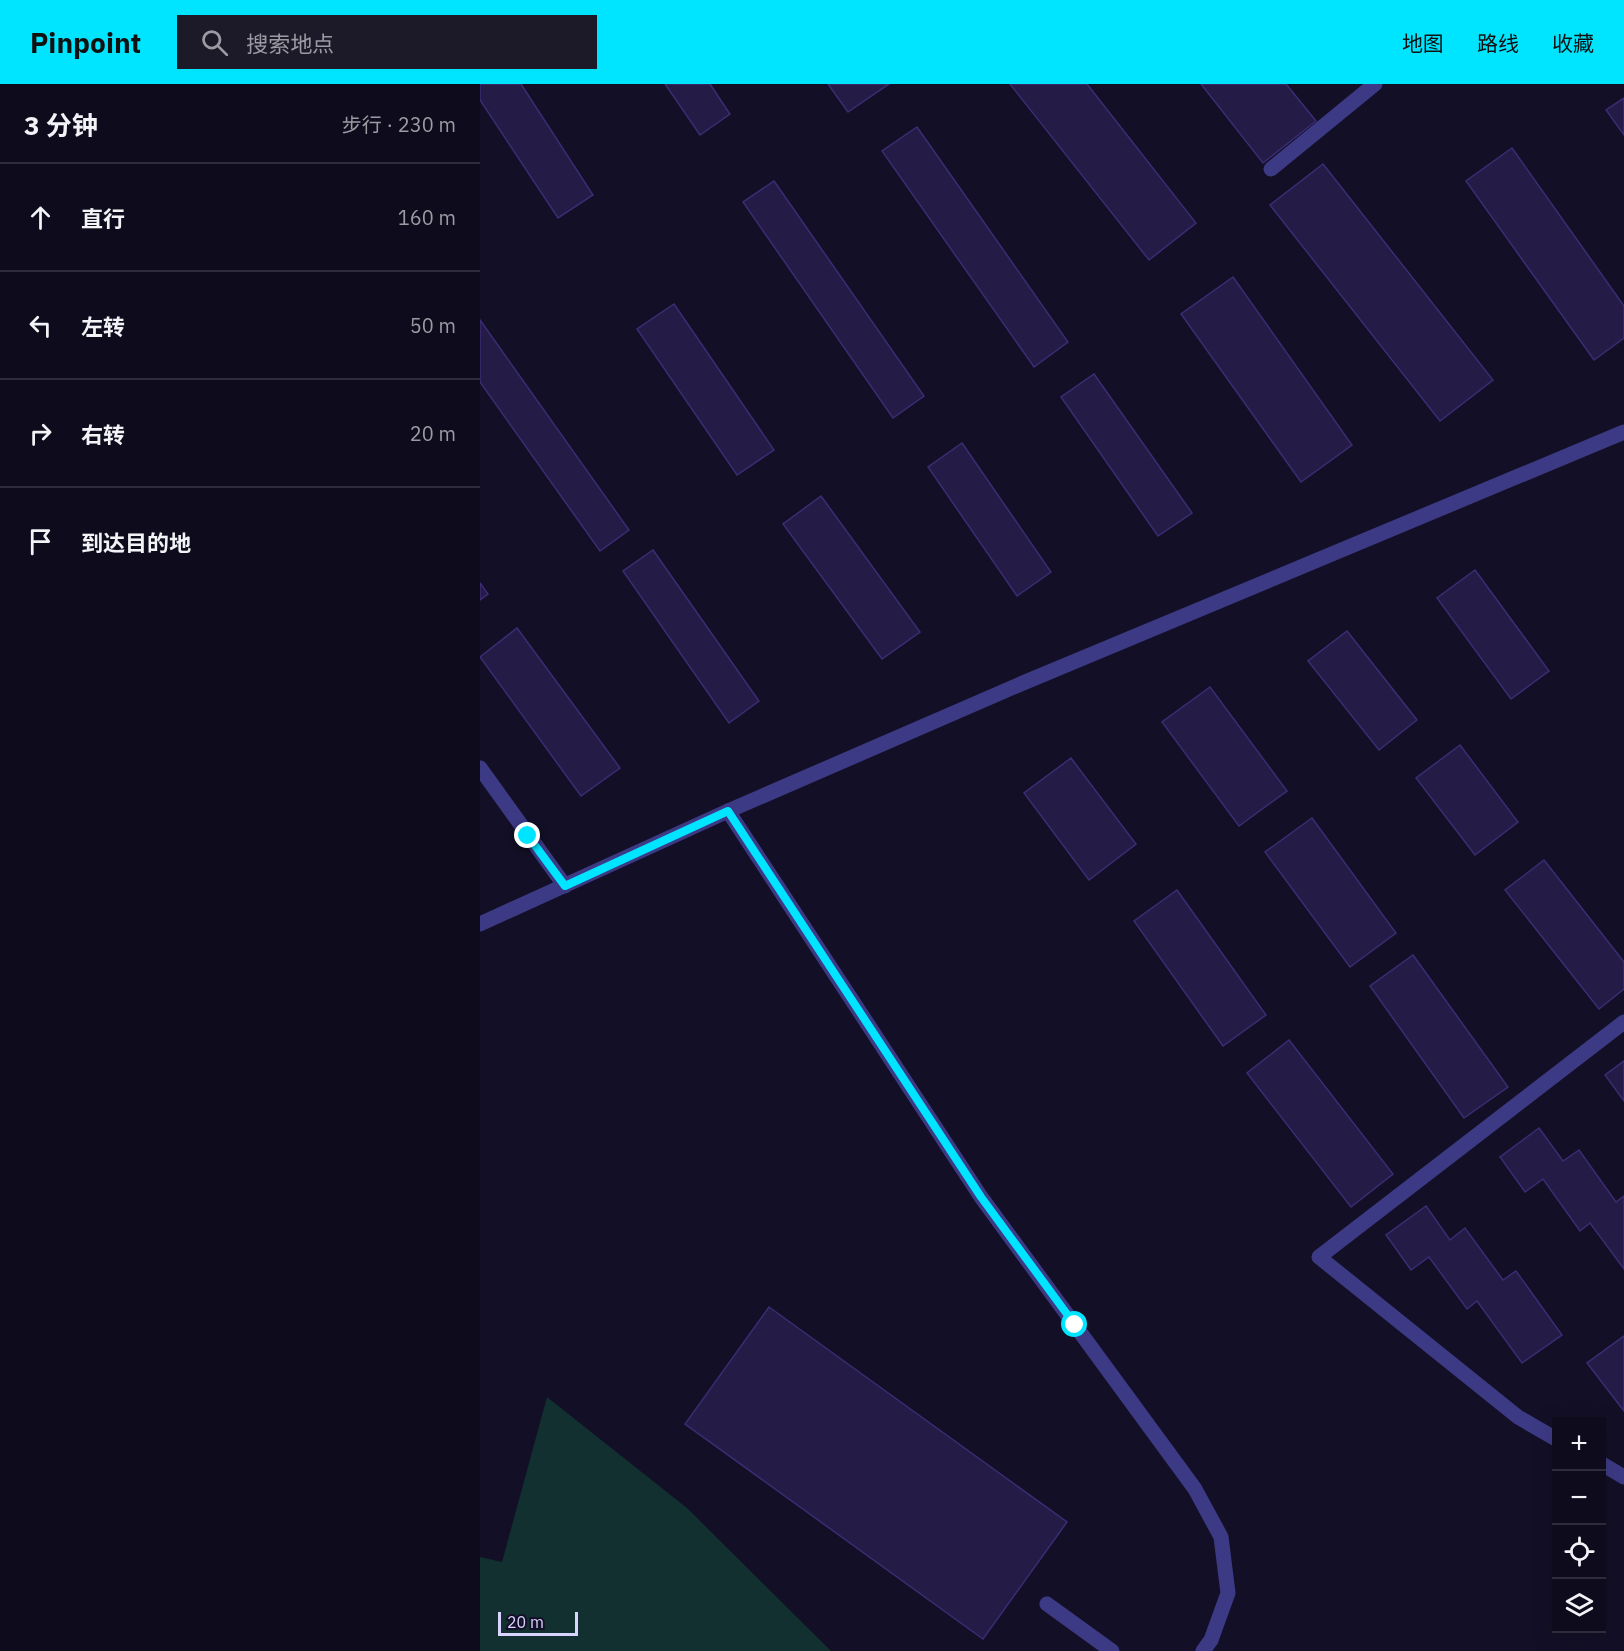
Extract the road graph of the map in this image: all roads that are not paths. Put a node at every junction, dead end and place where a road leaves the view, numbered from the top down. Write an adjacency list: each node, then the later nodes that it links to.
1 (1375, 84): 2 (street)
2 (1271, 169)
3 (1624, 432): 5 (street)
4 (480, 768): 6 (street)
5 (728, 811): 6 (street); 14 (street)
6 (565, 886): 7 (street)
7 (480, 924)
8 (1624, 1022): 9 (street)
9 (1552, 1436)
10 (1606, 1466): 11 (street)
11 (1624, 1477)
12 (1047, 1604): 13 (street)
13 (1112, 1651)
14 (1203, 1651)

